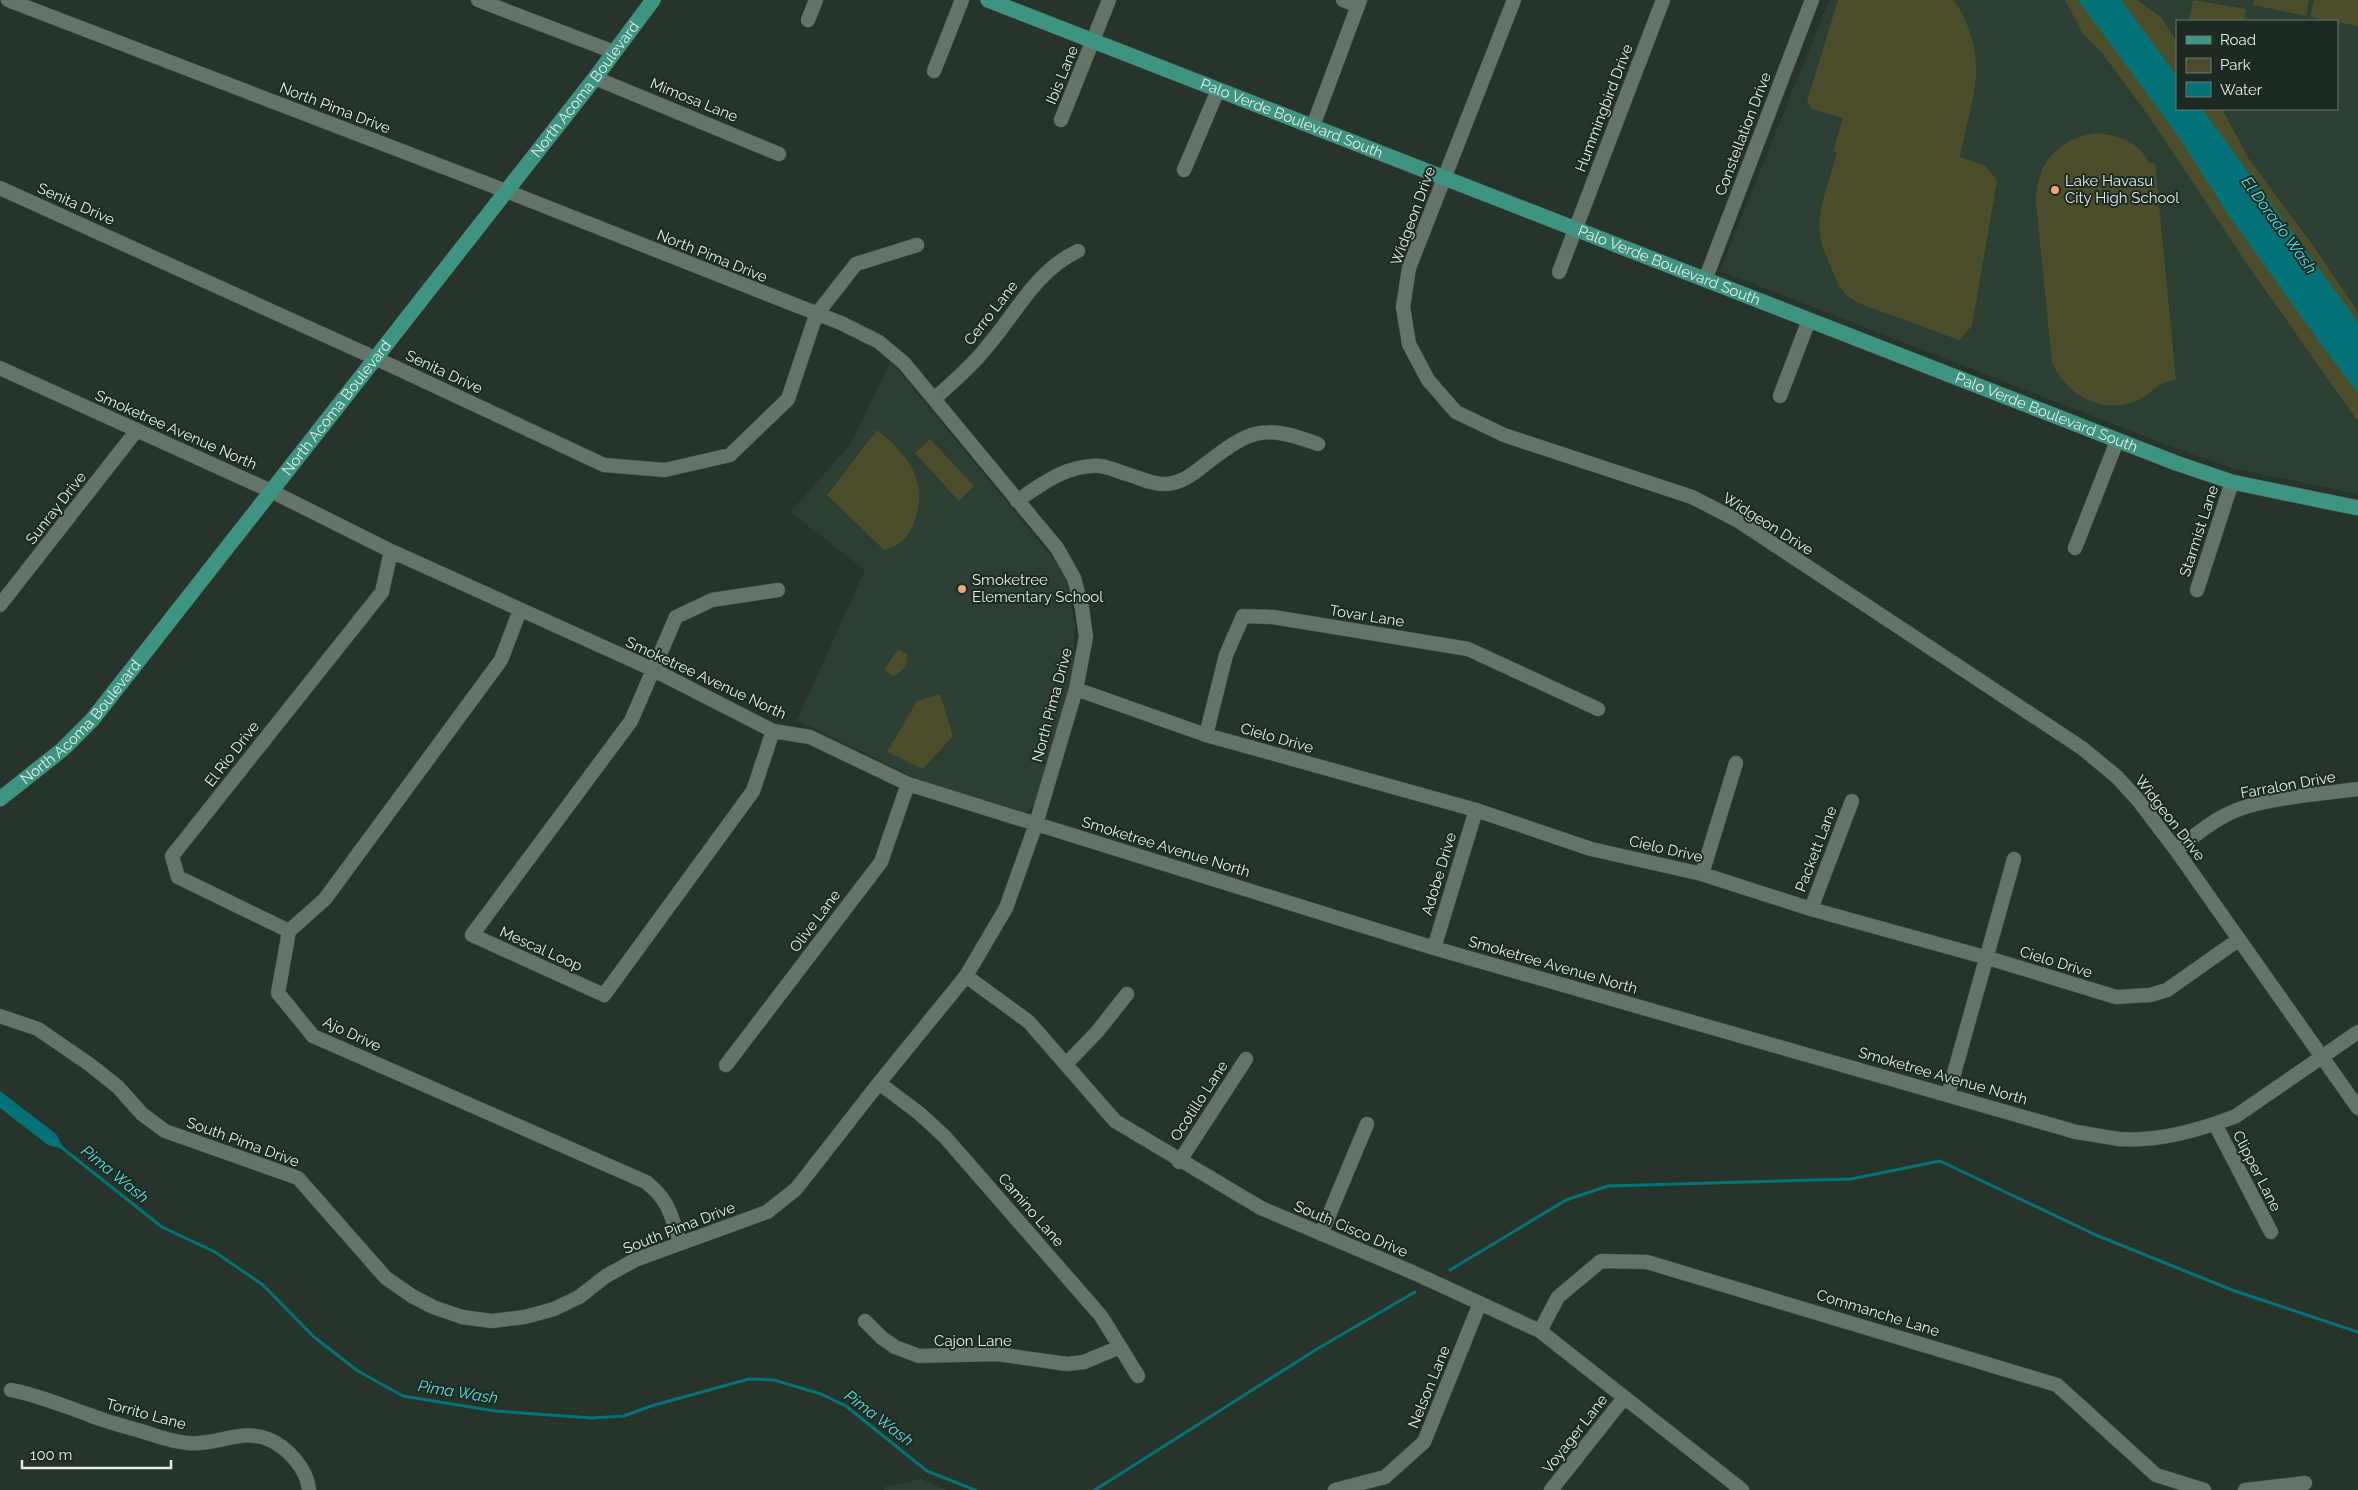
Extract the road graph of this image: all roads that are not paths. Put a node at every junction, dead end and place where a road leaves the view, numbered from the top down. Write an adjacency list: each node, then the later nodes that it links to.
1 (8, 0): 25 (street, North Pima Drive)
2 (478, 0): 15 (street)
3 (653, 0): 15 (main road, North Acoma Boulevard)
4 (816, 0): 13 (street)
5 (962, 0): 16 (street)
6 (988, 0): 14 (main road, Palo Verde Boulevard South)
7 (1109, 0): 14 (street, Ibis Lane)
8 (1343, 0): 12 (street)
9 (1514, 0): 23 (street, Widgeon Drive)
10 (1664, 0): 26 (street, Hummingbird Drive)
11 (1812, 0): 30 (street, Constellation Drive)
12 (1359, 3): 20 (street)
13 (808, 20)
14 (1093, 41): 18 (main road, Palo Verde Boulevard South); 19 (street, Ibis Lane)
15 (614, 52): 17 (main road, North Acoma Boulevard)
16 (934, 71)
17 (595, 78): 21 (street, Mimosa Lane); 25 (main road, North Acoma Boulevard)
18 (1218, 90): 20 (main road, Palo Verde Boulevard South); 22 (street)
19 (1061, 120)
20 (1313, 126): 23 (main road, Palo Verde Boulevard South)
21 (779, 154)
22 (1184, 170)
23 (1444, 178): 26 (main road, Palo Verde Boulevard South); 62 (street, Widgeon Drive)
24 (0, 188): 33 (street, Senita Drive)
25 (506, 191): 31 (street, North Pima Drive); 33 (main road, North Acoma Boulevard)
26 (1575, 228): 29 (street, Hummingbird Drive); 30 (main road, Palo Verde Boulevard South)
27 (917, 245): 31 (street, Senita Drive)
28 (1078, 251): 36 (street, Cerro Lane)
29 (1559, 272)
30 (1705, 280): 32 (main road, Palo Verde Boulevard South)
31 (816, 315): 33 (street, Senita Drive); 36 (street, North Pima Drive)
32 (1809, 320): 35 (street); 38 (main road, Palo Verde Boulevard South)
33 (376, 358): 41 (main road, North Acoma Boulevard)
34 (0, 368): 37 (street, Smoketree Avenue North)
35 (1780, 396)
36 (934, 399): 42 (street, North Pima Drive)
37 (137, 430): 41 (street, Smoketree Avenue North); 48 (street, Sunray Drive)
38 (2117, 441): 40 (main road, Palo Verde Boulevard South); 44 (street)
39 (1318, 444): 42 (street)
40 (2232, 482): 43 (main road, Palo Verde Boulevard South); 47 (street, Starmist Lane)
41 (271, 491): 45 (street, Smoketree Avenue North); 58 (main road, North Acoma Boulevard)
42 (1016, 501): 51 (street, North Pima Drive)
43 (2358, 508)
44 (2075, 548)
45 (391, 551): 49 (street, Smoketree Avenue North); 66 (street, El Rio Drive)
46 (778, 590): 50 (street)
47 (2197, 590)
48 (0, 605)
49 (520, 610): 50 (street, Smoketree Avenue North); 66 (street)
50 (652, 669): 53 (street, Smoketree Avenue North); 53 (street, Mescal Loop)
51 (1076, 689): 54 (street, Cielo Drive); 61 (street, North Pima Drive)
52 (1598, 709): 54 (street, Tovar Lane)
53 (773, 731): 56 (street, Smoketree Avenue North)
54 (1206, 735): 60 (street, Cielo Drive)
55 (1736, 763): 64 (street)
56 (908, 784): 61 (street, Smoketree Avenue North); 77 (street, Olive Lane)
57 (2358, 789): 62 (street, Farralon Drive)
58 (0, 799)
59 (1852, 801): 65 (street, Packett Lane)
60 (1476, 810): 64 (street, Cielo Drive); 68 (street, Adobe Drive)
61 (1036, 824): 68 (street, Smoketree Avenue North); 70 (street, South Pima Drive)
62 (2176, 850): 67 (street, Widgeon Drive)
63 (2014, 859): 69 (street)
64 (1702, 874): 65 (street, Cielo Drive)
65 (1811, 909): 69 (street, Cielo Drive)
66 (289, 931): 86 (street, Ajo Drive)
67 (2238, 940): 69 (street, Cielo Drive); 74 (street, Widgeon Drive)
68 (1434, 948): 79 (street, Smoketree Avenue North)
69 (1988, 958): 79 (street)
70 (966, 976): 76 (street, South Cisco Drive); 78 (street, South Pima Drive)
71 (1127, 994): 76 (street)
72 (0, 1016): 86 (street, South Pima Drive)
73 (2358, 1032): 74 (street, Smoketree Avenue North)
74 (2322, 1058): 80 (street, Widgeon Drive); 82 (street, Smoketree Avenue North)
75 (1246, 1059): 83 (street, Ocotillo Lane)
76 (1066, 1064): 83 (street, South Cisco Drive)
77 (726, 1065)
78 (878, 1083): 86 (street, South Pima Drive); 90 (street, Camino Lane)
79 (1948, 1095): 82 (street, Smoketree Avenue North)
80 (2358, 1108)
81 (1367, 1124): 85 (street)
82 (2215, 1124): 84 (street, Clipper Lane)
83 (1179, 1162): 85 (street, South Cisco Drive)
84 (2271, 1232)
85 (1321, 1234): 87 (street, South Cisco Drive)
86 (680, 1244)
87 (1480, 1303): 89 (street, South Cisco Drive); 97 (street, Nelson Lane)
88 (865, 1321): 90 (street, Cajon Lane)
89 (1540, 1331): 93 (street, South Cisco Drive); 99 (street, Commanche Lane)
90 (1120, 1347): 91 (street, Camino Lane)
91 (1138, 1376)
92 (11, 1390): 96 (street, Torrito Lane)
93 (1624, 1398): 95 (street, South Cisco Drive); 98 (street, Voyager Lane)
94 (2305, 1483): 100 (street)
95 (1733, 1487)
96 (309, 1490)
97 (1335, 1490)
98 (1551, 1490)
99 (2204, 1490)
100 (2245, 1490)

